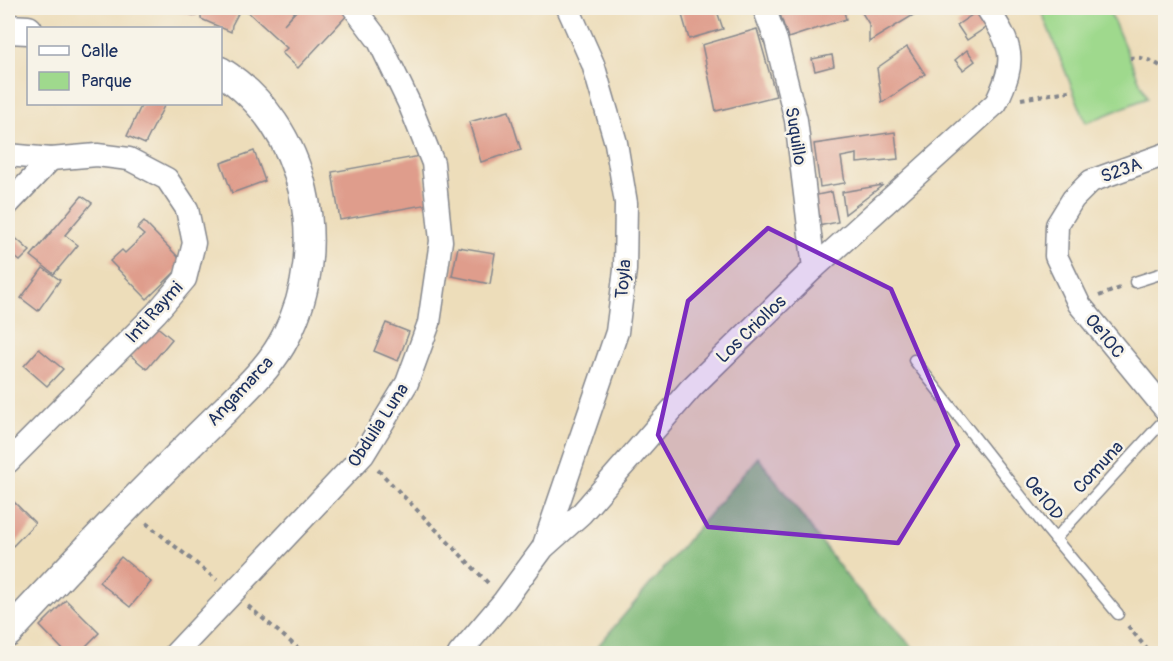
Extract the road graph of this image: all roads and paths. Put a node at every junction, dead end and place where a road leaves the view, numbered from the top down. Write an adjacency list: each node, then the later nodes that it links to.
1 (354, 8): 23 (street, Obdulia Luna)
2 (568, 8): 26 (street, Toyla)
3 (764, 8): 17 (street, Suquillo)
4 (987, 8): 11 (street, Los Criollos)
5 (8, 29): 6 (street)
6 (27, 30)
7 (1130, 58): 8 (path)
8 (1166, 70)
9 (222, 73): 29 (street, Angamarca)
10 (1074, 90): 11 (path)
11 (996, 104): 17 (street, Los Criollos)
12 (1166, 154): 16 (street, S23A)
13 (8, 155): 14 (street, Inti Raymi)
14 (51, 159): 15 (street); 24 (street, Inti Raymi)
15 (8, 204)
16 (1056, 256): 20 (street, Oe10C)
17 (814, 268): 26 (street, Los Criollos)
18 (1166, 272): 19 (lane)
19 (1135, 282): 20 (path)
20 (1079, 304): 22 (street, Oe10C)
21 (914, 360): 25 (lane, Oe10D)
22 (1164, 406): 25 (lane, Comuna)
23 (363, 455): 27 (path); 30 (street, Obdulia Luna)
24 (8, 462)
25 (1055, 539): 28 (lane, Oe10D)
26 (543, 548): 27 (street, Los Criollos)
27 (504, 601): 31 (street, Los Criollos)
28 (1118, 614): 32 (path)
29 (8, 633)
30 (175, 654)
31 (459, 654)
32 (1151, 654)

